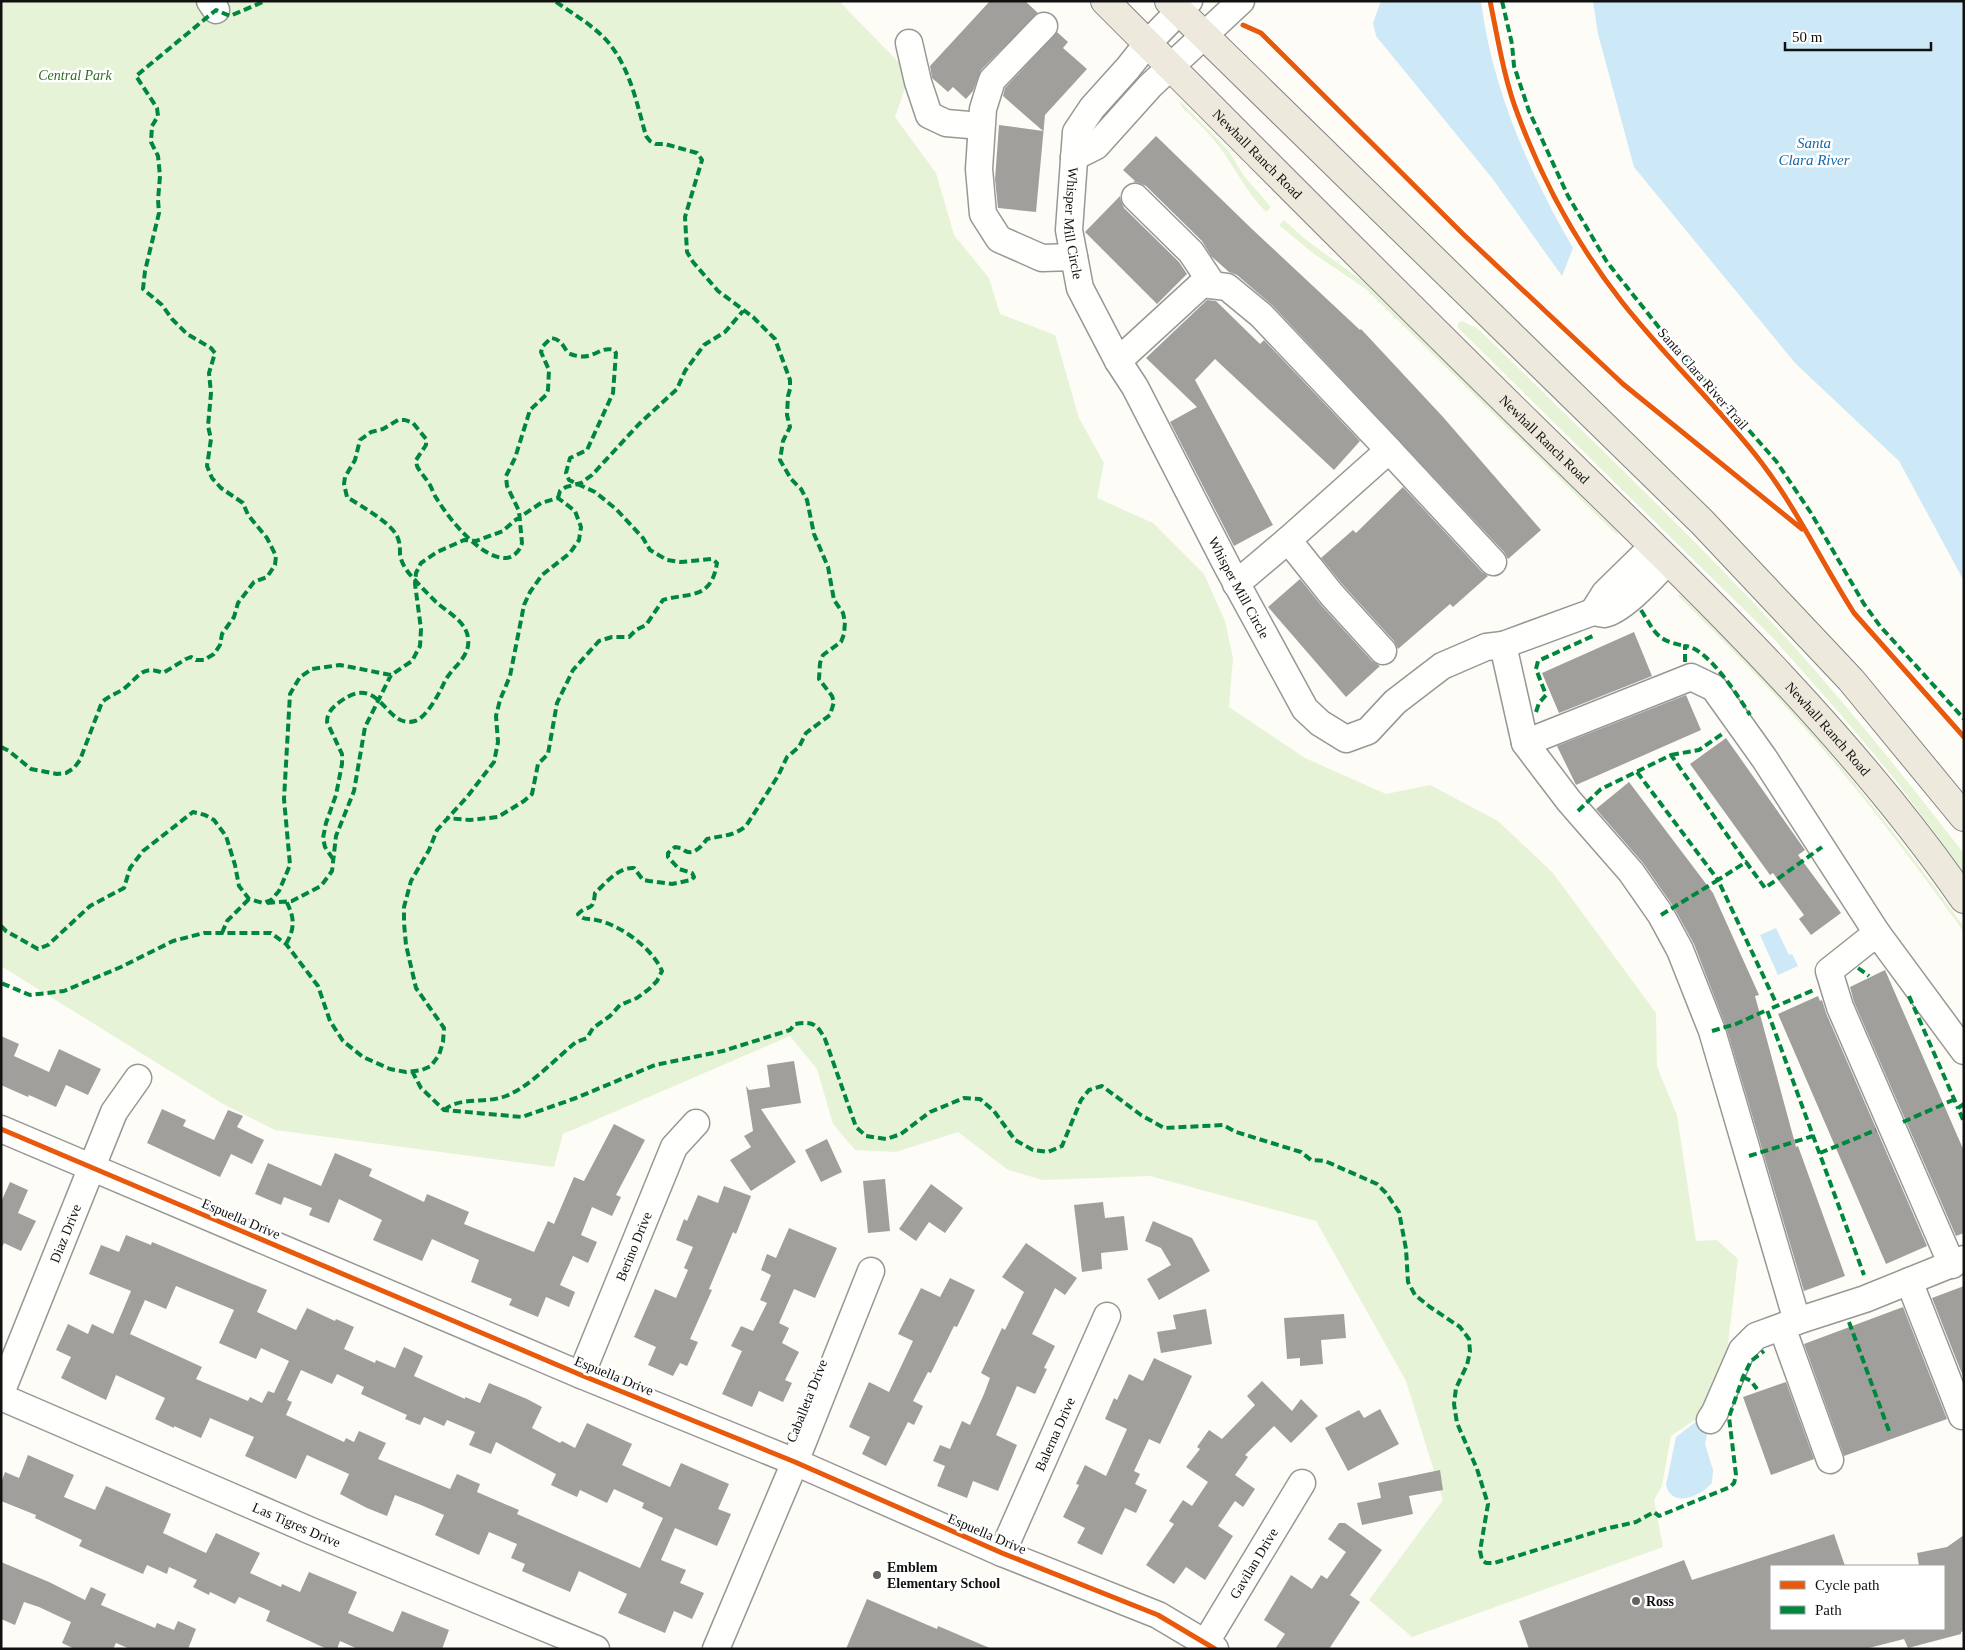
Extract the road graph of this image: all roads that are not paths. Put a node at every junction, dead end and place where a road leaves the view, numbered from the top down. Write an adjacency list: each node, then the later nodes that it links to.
1 (1105, 1): 7 (main road, Newhall Ranch Road)
2 (1241, 1): 5 (street, Whisper Mill Circle)
3 (1179, 5): 5 (main road); 7 (street, Whisper Mill Circle)
4 (1044, 26): 9 (street)
5 (1204, 35): 8 (street, Whisper Mill Circle); 23 (main road)
6 (908, 43): 9 (street)
7 (1147, 44): 8 (main road, Newhall Ranch Road); 10 (street, Whisper Mill Circle)
8 (1170, 67): 10 (street, Whisper Mill Circle); 17 (main road, Newhall Ranch Road)
9 (981, 126): 12 (street)
10 (1074, 158): 12 (street, Whisper Mill Circle)
11 (1135, 197): 13 (street)
12 (1074, 257): 14 (street, Whisper Mill Circle)
13 (1213, 285): 14 (street); 15 (street)
14 (1118, 361): 19 (street, Whisper Mill Circle)
15 (1389, 450): 16 (street); 18 (street)
16 (1288, 540): 19 (street); 21 (street)
17 (1661, 553): 20 (street, Whisper Mill Circle); 24 (main road, Newhall Ranch Road)
18 (1493, 562)
19 (1236, 584): 20 (street, Whisper Mill Circle)
20 (1503, 645): 22 (street)
21 (1383, 651)
22 (1525, 743): 25 (street); 35 (street)
23 (1964, 817)
24 (1964, 898)
25 (1877, 933): 26 (street); 31 (street)
26 (1964, 1051)
27 (138, 1078): 30 (street, Diaz Drive)
28 (696, 1123): 36 (street, Berino Drive)
29 (1, 1130): 30 (street, Espuella Drive)
30 (91, 1168): 36 (street, Espuella Drive); 37 (street, Diaz Drive)
31 (1958, 1262): 33 (street)
32 (871, 1271): 42 (street, Caballeta Drive)
33 (1909, 1281): 35 (street); 39 (street)
34 (1107, 1316): 44 (street, Balerna Drive)
35 (1790, 1324): 40 (street); 41 (street)
36 (581, 1375): 42 (street, Espuella Drive)
37 (1, 1393)
38 (1, 1397): 46 (street, Las Tigres Drive)
39 (1962, 1416)
40 (1710, 1420)
41 (1830, 1460)
42 (795, 1462): 44 (street, Espuella Drive); 47 (street, Caballeta Drive)
43 (1302, 1483): 45 (street, Gavilan Drive)
44 (1002, 1553): 45 (street, Espuella Drive)
45 (1211, 1646)
46 (596, 1649)
47 (716, 1649)

